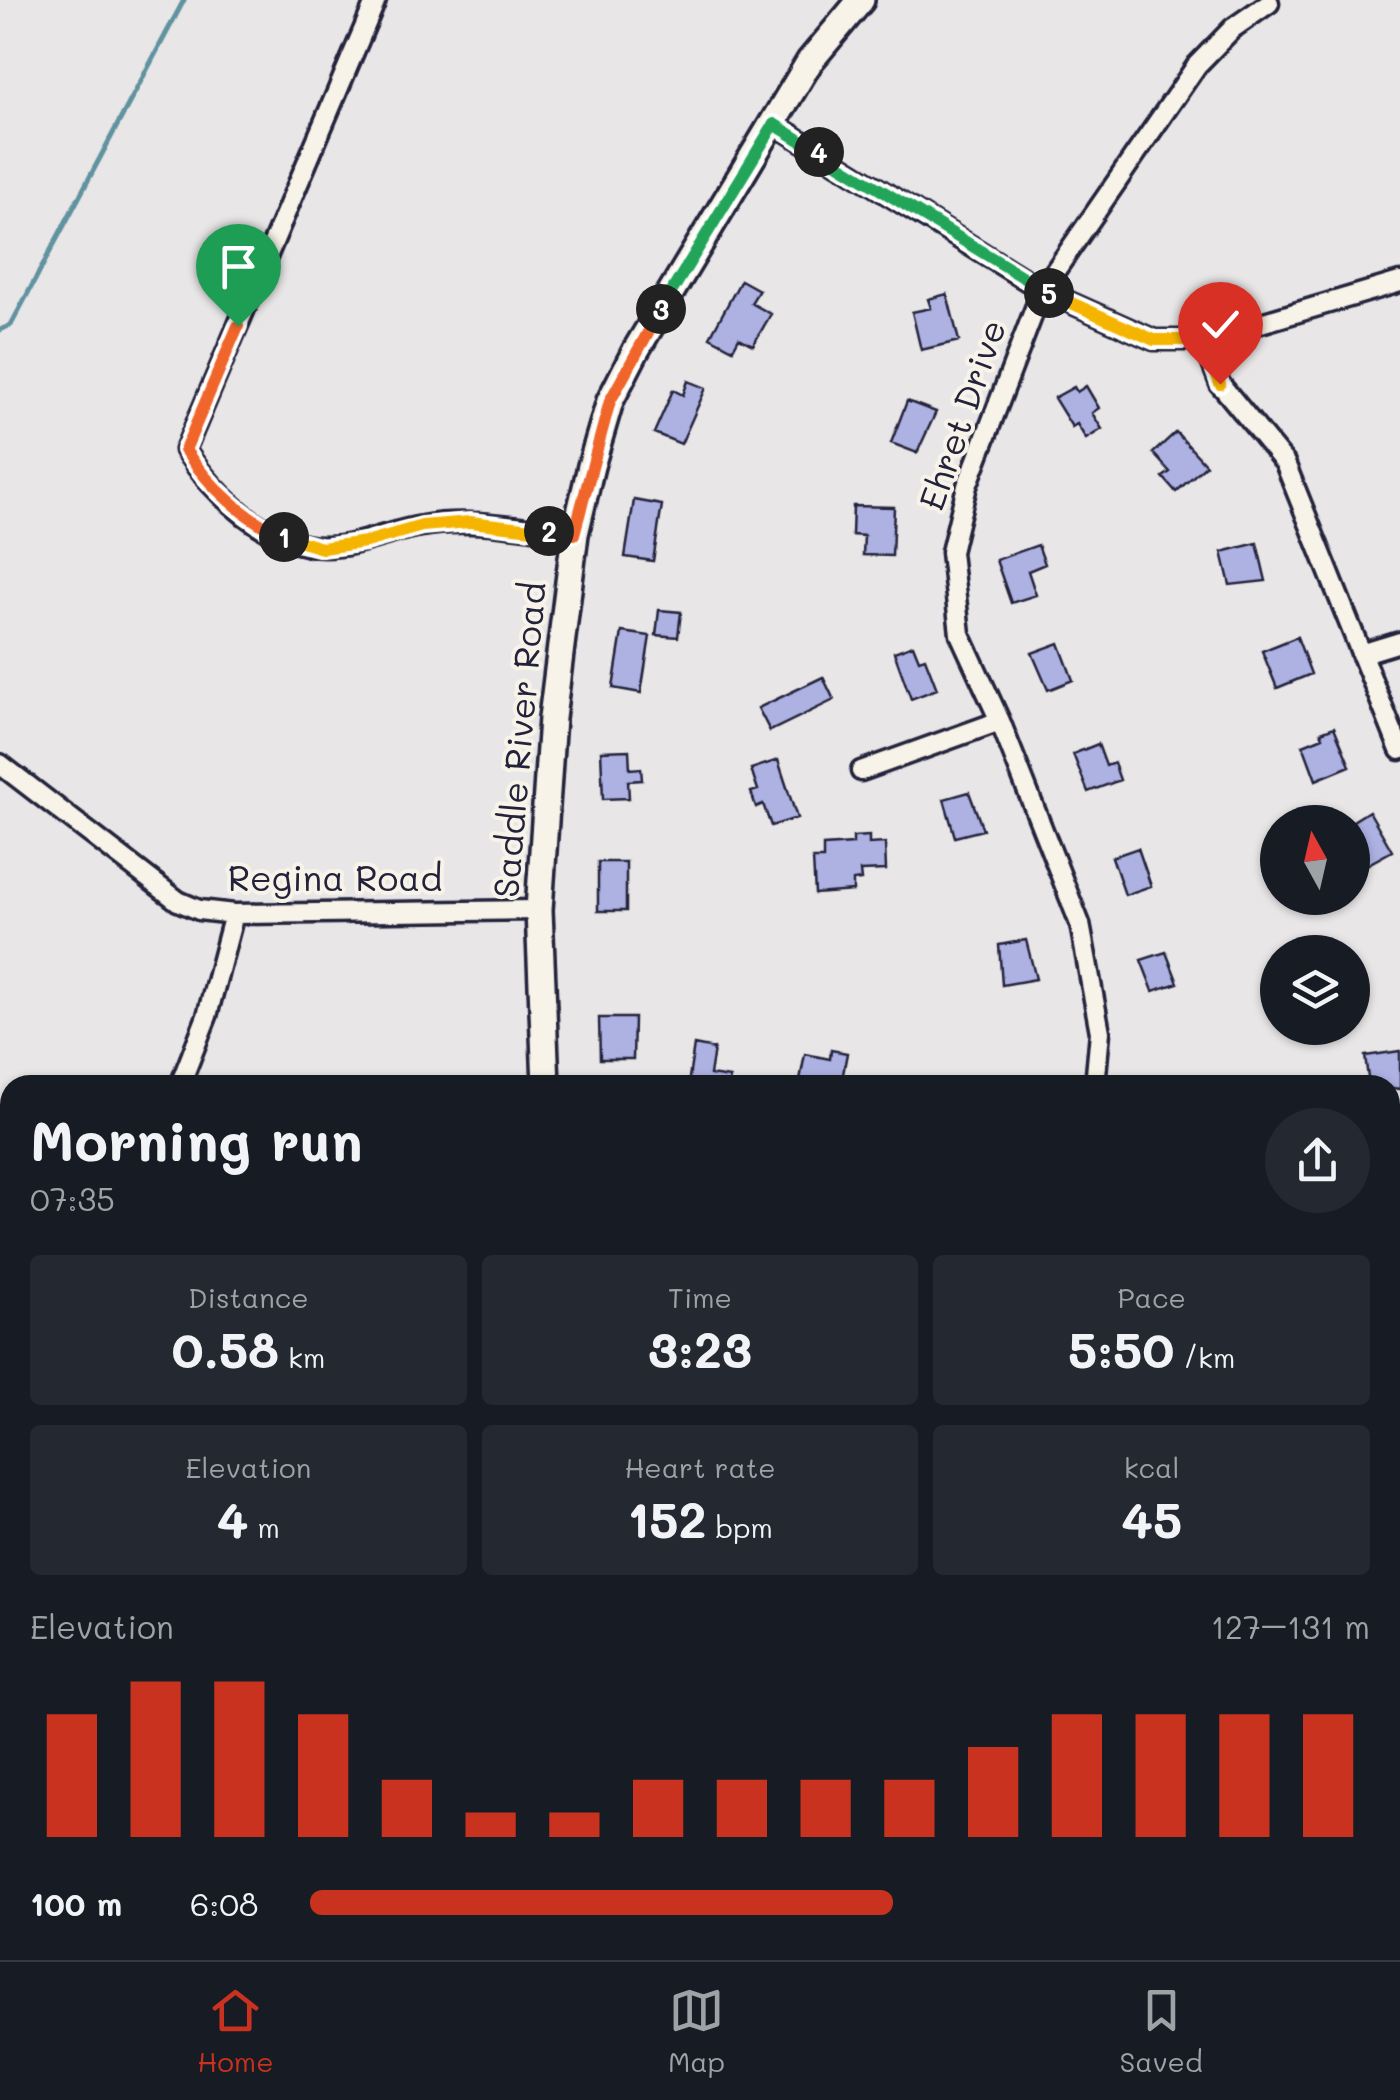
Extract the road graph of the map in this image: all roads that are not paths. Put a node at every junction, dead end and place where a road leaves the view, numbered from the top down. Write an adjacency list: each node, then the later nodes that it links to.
1 (376, 0): 8 (street)
2 (861, 0): 4 (main road, Saddle River Road)
3 (1269, 4): 6 (street, Ehret Drive)
4 (774, 124): 6 (street); 8 (main road, Saddle River Road)
5 (1400, 282): 7 (street)
6 (1042, 290): 7 (street); 11 (street, Ehret Drive)
7 (1204, 340): 10 (street)
8 (574, 534): 15 (main road, Saddle River Road)
9 (1400, 642): 10 (street)
10 (1361, 654): 12 (street)
11 (1000, 721): 14 (street); 19 (street, Ehret Drive)
12 (1400, 750)
13 (0, 764): 16 (street, Regina Road)
14 (861, 771)
15 (539, 910): 16 (street, Regina Road); 18 (main road, Saddle River Road)
16 (234, 914): 17 (street)
17 (184, 1075)
18 (546, 1075)
19 (1096, 1075)

